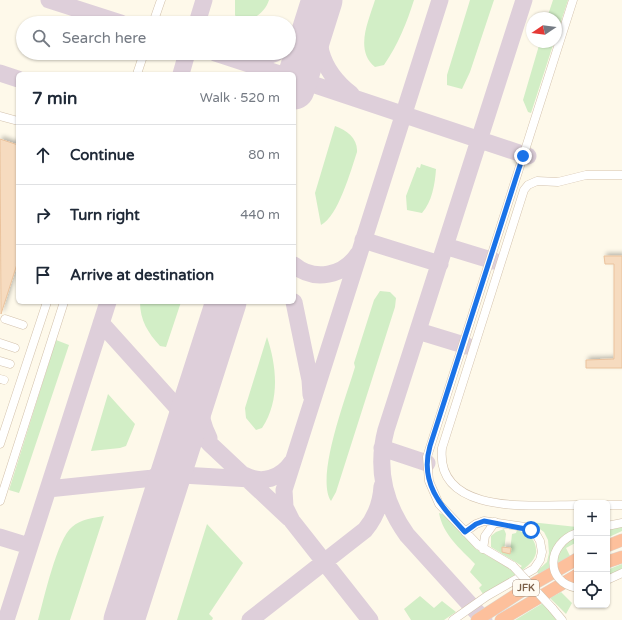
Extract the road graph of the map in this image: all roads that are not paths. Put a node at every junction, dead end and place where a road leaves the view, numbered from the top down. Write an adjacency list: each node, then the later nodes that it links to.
1 (161, 0): 3 (street)
2 (573, 0): 25 (street)
3 (155, 16)
4 (142, 60): 5 (street)
5 (138, 72)
6 (0, 116): 7 (street)
7 (16, 120)
8 (622, 175): 19 (street)
9 (46, 304): 17 (street)
10 (63, 304): 18 (street)
11 (5, 319): 12 (street)
12 (23, 325)
13 (0, 343): 14 (street)
14 (16, 348)
15 (0, 360): 16 (street)
16 (10, 364)
17 (0, 444)
18 (0, 502)
19 (574, 505)
20 (610, 505): 21 (street)
21 (622, 505)
22 (495, 522): 25 (street); 29 (street); 37 (street)
23 (622, 523): 24 (street)
24 (610, 525)
25 (465, 532): 29 (street)
26 (574, 534): 36 (street, bridge)
27 (622, 540): 28 (highway)
28 (610, 545)
29 (483, 549): 40 (street, bridge)
30 (622, 557): 32 (highway)
31 (574, 561): 38 (highway, JFK)
32 (610, 561)
33 (622, 573): 35 (street)
34 (574, 577): 39 (highway, JFK)
35 (610, 579)
36 (574, 587)
37 (453, 620)
38 (477, 620)
39 (501, 620)
40 (562, 620)

